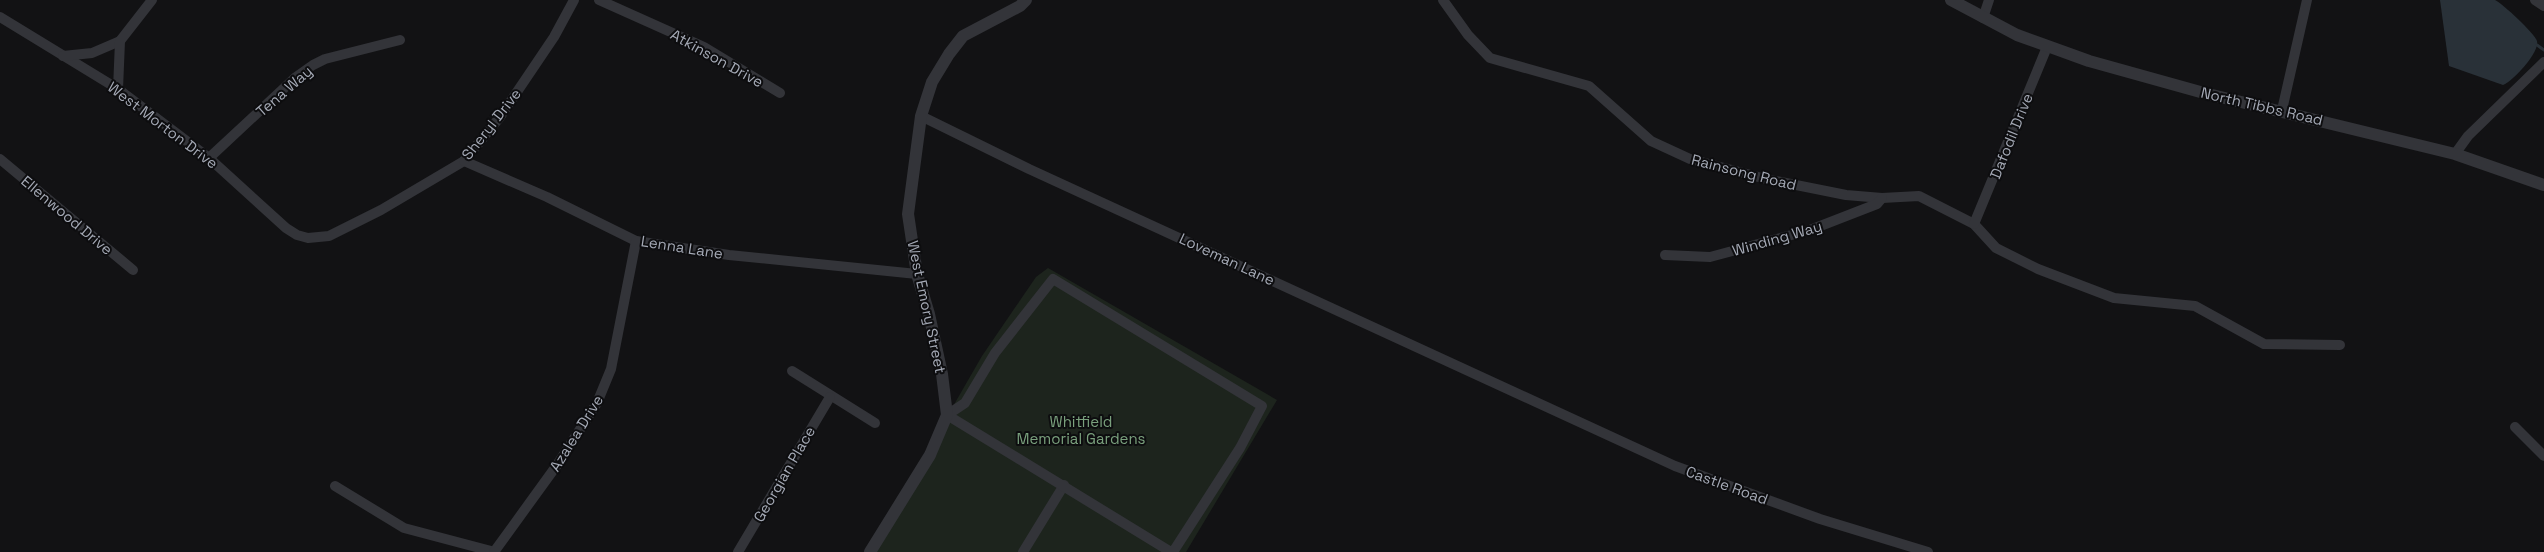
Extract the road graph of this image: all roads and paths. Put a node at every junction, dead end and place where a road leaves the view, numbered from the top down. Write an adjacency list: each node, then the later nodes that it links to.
1 (152, 0): 14 (street)
2 (574, 0): 25 (street, Sheryl Drive)
3 (599, 0): 19 (street, Atkinson Drive)
4 (1026, 0): 21 (street, West Emory Street)
5 (1443, 0): 27 (street, Rainsong Road)
6 (1951, 0): 12 (street, North Tibbs Road)
7 (1989, 0): 12 (street)
8 (2307, 0): 20 (street)
9 (2535, 0): 10 (street)
10 (2544, 6)
11 (0, 17): 16 (street, West Morton Drive)
12 (1984, 18): 15 (street, North Tibbs Road)
13 (400, 40): 23 (street, Tena Way)
14 (120, 41): 16 (street); 18 (street)
15 (2047, 47): 20 (street, North Tibbs Road); 28 (street, Dafodil Drive)
16 (63, 56): 18 (street, West Morton Drive)
17 (2544, 62): 22 (street)
18 (118, 89): 23 (street, West Morton Drive)
19 (780, 92)
20 (2282, 110): 22 (street, North Tibbs Road)
21 (921, 116): 33 (street, West Emory Street); 37 (street, Loveman Lane)
22 (2455, 154): 26 (street, North Tibbs Road)
23 (208, 158): 29 (street, West Morton Drive)
24 (0, 159): 32 (street, Ellenwood Drive)
25 (464, 161): 29 (street, Sheryl Drive); 30 (street, Lenna Lane)
26 (2544, 185)
27 (1882, 198): 28 (street, Rainsong Road); 31 (street, Winding Way)
28 (1974, 224): 34 (street)
29 (320, 238)
30 (636, 241): 33 (street, Lenna Lane); 44 (street, Azalea Drive)
31 (1665, 255)
32 (133, 270)
33 (917, 274): 38 (street, West Emory Street)
34 (2340, 345)
35 (792, 371): 36 (street)
36 (830, 397): 39 (street); 45 (street, Georgian Place)
37 (1533, 401): 49 (street, Castle Road)
38 (947, 415): 42 (street); 46 (street, West Emory Street); 48 (street)
39 (875, 423)
40 (2515, 427): 41 (street)
41 (2544, 456)
42 (1064, 485): 47 (street); 48 (street)
43 (335, 486): 44 (street)
44 (495, 552)
45 (738, 552)
46 (870, 552)
47 (1023, 552)
48 (1172, 552)
49 (1928, 552)

